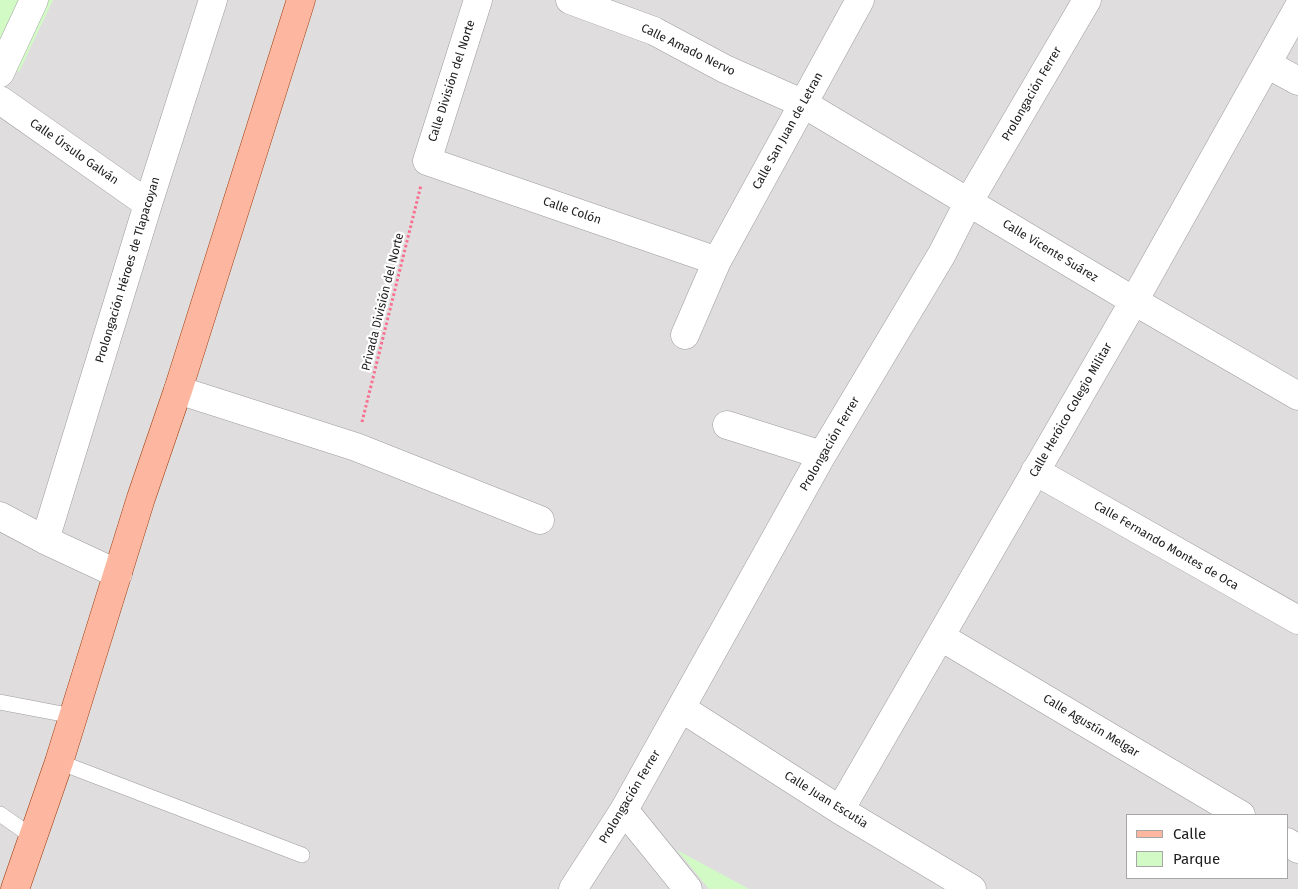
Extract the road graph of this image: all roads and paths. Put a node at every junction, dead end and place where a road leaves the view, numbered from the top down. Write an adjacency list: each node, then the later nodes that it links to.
1 (34, 0): 10 (street)
2 (213, 0): 16 (street, Prolongación Héroes de Tlapacoyan)
3 (301, 0): 20 (main road)
4 (478, 0): 14 (street, Calle División del Norte)
5 (570, 0): 13 (street, Calle Amado Nervo)
6 (860, 0): 13 (street, Calle San Juan de Letran)
7 (1087, 0): 15 (street, Prolongación Ferrer)
8 (1298, 8): 9 (street, Calle Heróico Colegio Militar)
9 (1267, 64): 11 (street); 18 (street, Calle Heróico Colegio Militar)
10 (0, 73)
11 (1298, 81)
12 (0, 100): 16 (street, Calle Úrsulo Galván)
13 (804, 104): 15 (street, Calle Vicente Suárez); 17 (street, Calle San Juan de Letran)
14 (427, 161): 17 (street, Calle Colón); 23 (path, Privada División del Norte)
15 (968, 202): 18 (street, Calle Vicente Suárez); 24 (street, Prolongación Ferrer)
16 (148, 204): 28 (street, Prolongación Héroes de Tlapacoyan)
17 (716, 261): 19 (street, Calle San Juan de Letran)
18 (1134, 302): 21 (street, Calle Vicente Suárez); 25 (street, Calle Heróico Colegio Militar)
19 (685, 335)
20 (178, 390): 23 (street); 29 (main road)
21 (1298, 396)
22 (728, 425): 24 (street)
23 (356, 447): 27 (street)
24 (822, 455): 33 (street, Prolongación Ferrer)
25 (1035, 471): 30 (street, Calle Fernando Montes de Oca); 31 (street, Calle Heróico Colegio Militar)
26 (0, 516): 28 (street)
27 (540, 520)
28 (45, 540): 29 (street)
29 (118, 574): 34 (main road)
30 (1298, 620)
31 (941, 637): 37 (street, Calle Heróico Colegio Militar); 39 (street, Calle Agustín Melgar)
32 (0, 702): 34 (lane)
33 (681, 708): 36 (street, Prolongación Ferrer); 37 (street, Calle Juan Escutia)
34 (73, 716): 35 (main road)
35 (59, 762): 40 (main road); 41 (lane)
36 (624, 810): 43 (street, Prolongación Ferrer); 44 (street)
37 (840, 810): 45 (street, Calle Juan Escutia)
38 (0, 814): 40 (lane)
39 (1239, 814)
40 (33, 837): 42 (main road)
41 (302, 855)
42 (18, 887)
43 (573, 889)
44 (688, 889)
45 (972, 889)

